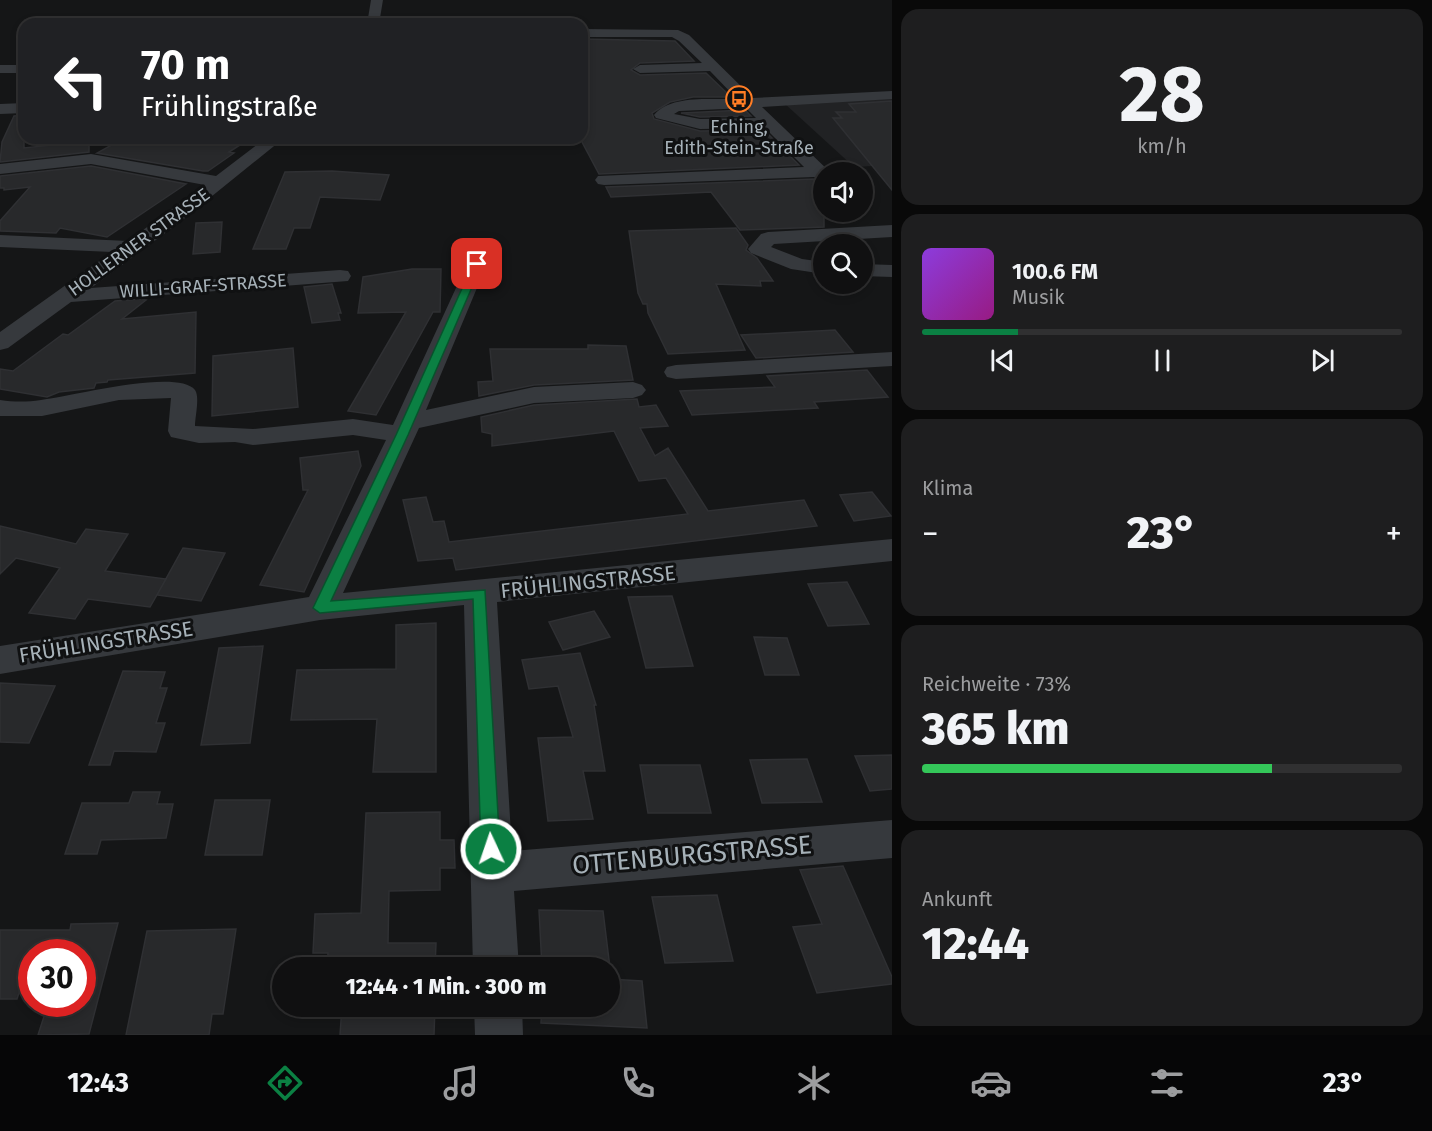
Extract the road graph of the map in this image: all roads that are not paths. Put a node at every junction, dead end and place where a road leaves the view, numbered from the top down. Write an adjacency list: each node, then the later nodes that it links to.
1 (377, 0): 2 (street)
2 (374, 18)
3 (588, 33): 4 (street)
4 (710, 67): 7 (street); 9 (street)
5 (0, 69): 6 (street)
6 (18, 69)
7 (640, 69)
8 (892, 95): 9 (street)
9 (749, 104): 12 (street); 12 (street)
10 (18, 108): 11 (street)
11 (0, 109)
12 (768, 123): 14 (street)
13 (268, 144): 18 (street, HOLLERNER STRASSE)
14 (813, 166)
15 (0, 169): 18 (street)
16 (813, 174): 17 (street)
17 (604, 180)
18 (220, 182): 24 (street, HOLLERNER STRASSE)
19 (870, 222): 21 (street)
20 (873, 237): 21 (street)
21 (888, 237)
22 (813, 238): 26 (street)
23 (0, 241): 24 (street)
24 (133, 247): 30 (street, HOLLERNER STRASSE)
25 (477, 264): 36 (street)
26 (813, 267)
27 (873, 270): 28 (street)
28 (892, 271)
29 (340, 276): 30 (street, WILLI-GRAF-STRASSE)
30 (66, 296): 31 (street, HOLLERNER STRASSE)
31 (0, 344)
32 (892, 359): 33 (street)
33 (676, 372)
34 (633, 390): 36 (street)
35 (0, 408): 36 (street)
36 (405, 429): 39 (street)
37 (892, 550): 38 (street, FRÜHLINGSTRASSE)
38 (480, 593): 39 (street, FRÜHLINGSTRASSE); 42 (street)
39 (320, 608): 40 (street, FRÜHLINGSTRASSE)
40 (0, 660)
41 (892, 839): 42 (street, OTTENBURGSTRASSE)
42 (492, 873): 43 (street)
43 (496, 957)
44 (498, 1017): 45 (street)
45 (499, 1035)

